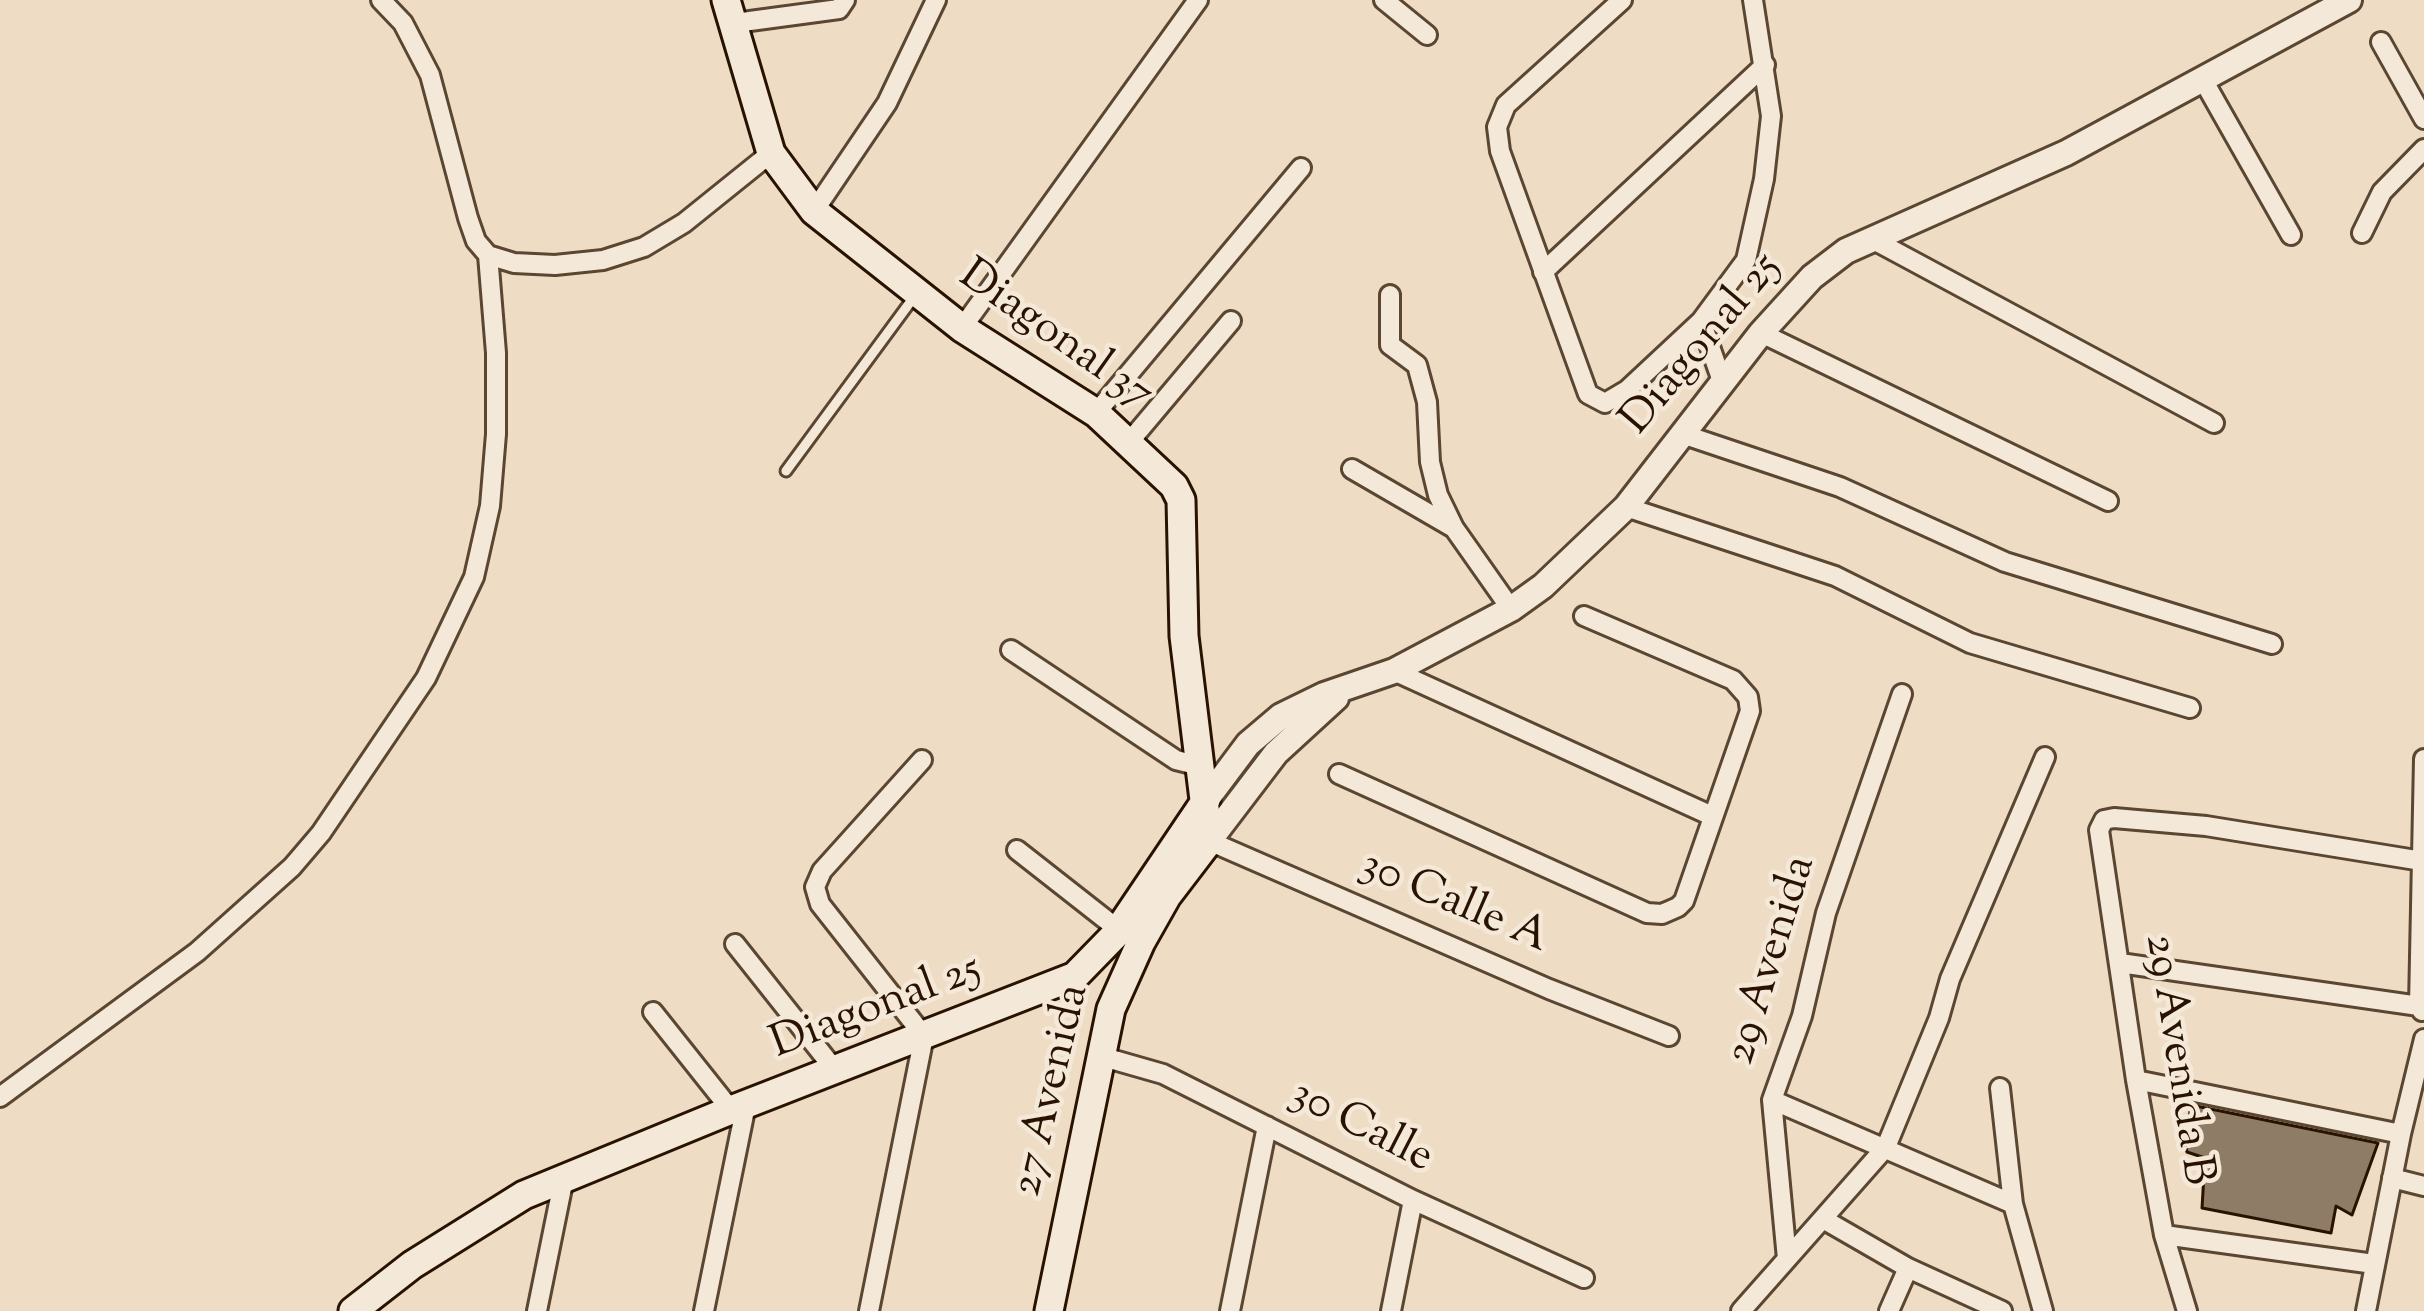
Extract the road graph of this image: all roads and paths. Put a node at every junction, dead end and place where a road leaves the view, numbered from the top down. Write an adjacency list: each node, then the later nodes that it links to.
1 (381, 0): 23 (street)
2 (844, 0): 10 (street)
3 (936, 0): 19 (street)
4 (1198, 0): 29 (street)
5 (1384, 0): 11 (street)
6 (1622, 0): 24 (street)
7 (1753, 0): 13 (street)
8 (2349, 0): 9 (street, Diagonal 25)
9 (2321, 8): 14 (street, Diagonal 25)
10 (731, 12): 17 (main road, Diagonal 37)
11 (1427, 35)
12 (2381, 42): 15 (street)
13 (1766, 65): 24 (street); 28 (street)
14 (2202, 78): 21 (street); 22 (street, Diagonal 25)
15 (2424, 119)
16 (2424, 149): 20 (street)
17 (771, 153): 19 (main road, Diagonal 37); 23 (street)
18 (1301, 168): 32 (street)
19 (814, 211): 25 (main road, Diagonal 37)
20 (2362, 233)
21 (2291, 236)
22 (1870, 238): 30 (street, Diagonal 25); 33 (street)
23 (488, 255): 73 (street)
24 (1543, 272): 28 (street)
25 (917, 292): 29 (main road, Diagonal 37); 37 (lane)
26 (1390, 295): 40 (street)
27 (1231, 321): 35 (street)
28 (1701, 321): 31 (street)
29 (962, 328): 32 (main road, Diagonal 37)
30 (1761, 333): 31 (street, Diagonal 25); 38 (street)
31 (1722, 381): 34 (street, Diagonal 25)
32 (1096, 413): 35 (main road, Diagonal 37)
33 (2214, 423)
34 (1685, 435): 39 (street, Diagonal 25); 43 (street)
35 (1130, 441): 52 (main road, Diagonal 37)
36 (1352, 469): 40 (street)
37 (786, 471)
38 (2108, 501)
39 (1626, 507): 41 (street, Diagonal 25); 48 (street)
40 (1454, 528): 41 (street)
41 (1511, 609): 45 (street, Diagonal 25)
42 (1584, 616): 55 (street)
43 (2272, 644)
44 (1011, 650): 52 (street)
45 (1394, 671): 46 (street, Diagonal 25); 55 (street)
46 (1347, 689): 54 (street, Diagonal 25); 56 (street, Diagonal 25)
47 (1903, 694): 74 (street, 29 Avenida)
48 (2190, 709)
49 (2045, 758): 78 (street)
50 (2424, 759): 58 (street)
51 (922, 760): 66 (street)
52 (1200, 766): 54 (main road, Diagonal 37)
53 (1340, 774): 55 (street)
54 (1206, 800): 56 (main road, Diagonal 37); 59 (main road, Diagonal 25)
55 (1712, 816)
56 (1209, 842): 63 (main road, 27 Avenida); 67 (street, 30 Calle A)
57 (1017, 850): 59 (street)
58 (2422, 861): 61 (street, 29 Avenida B); 64 (street)
59 (1119, 930): 62 (main road, Diagonal 25)
60 (735, 944): 70 (street)
61 (2120, 963): 64 (street); 71 (street, 29 Avenida B)
62 (1088, 965): 63 (main road); 66 (main road, Diagonal 25)
63 (1119, 987): 69 (main road, 27 Avenida)
64 (2421, 1009)
65 (653, 1012): 75 (street)
66 (924, 1036): 70 (main road, Diagonal 25); 94 (street)
67 (1669, 1036)
68 (2424, 1042): 77 (street)
69 (1100, 1055): 76 (street, 30 Calle); 95 (main road, 27 Avenida)
70 (835, 1070): 75 (main road, Diagonal 25)
71 (2136, 1080): 77 (street); 85 (street, 29 Avenida B)
72 (2000, 1088): 83 (street)
73 (0, 1097)
74 (1772, 1100): 78 (street); 86 (street, 29 Avenida)
75 (739, 1107): 79 (main road, Diagonal 25); 93 (street)
76 (1267, 1126): 82 (street, 30 Calle); 96 (street)
77 (2401, 1134): 80 (street)
78 (1886, 1147): 83 (street); 84 (street)
79 (564, 1178): 90 (main road, Diagonal 25); 92 (street)
80 (2392, 1178): 81 (street); 87 (street)
81 (2424, 1186)
82 (1414, 1201): 89 (street, 30 Calle); 97 (street)
83 (2013, 1204): 101 (street)
84 (1823, 1219): 86 (street); 88 (street)
85 (2164, 1234): 87 (street); 102 (street, 29 Avenida B)
86 (1787, 1259): 98 (street)
87 (2374, 1264): 103 (street)
88 (1909, 1268): 99 (street); 100 (street)
89 (1584, 1278)
90 (375, 1301): 91 (main road, Diagonal 25)
91 (353, 1311)
92 (537, 1311)
93 (704, 1311)
94 (869, 1311)
95 (1049, 1311)
96 (1230, 1311)
97 (1391, 1311)
98 (1741, 1311)
99 (1889, 1311)
100 (2002, 1311)
101 (2043, 1311)
102 (2187, 1311)
103 (2366, 1311)

